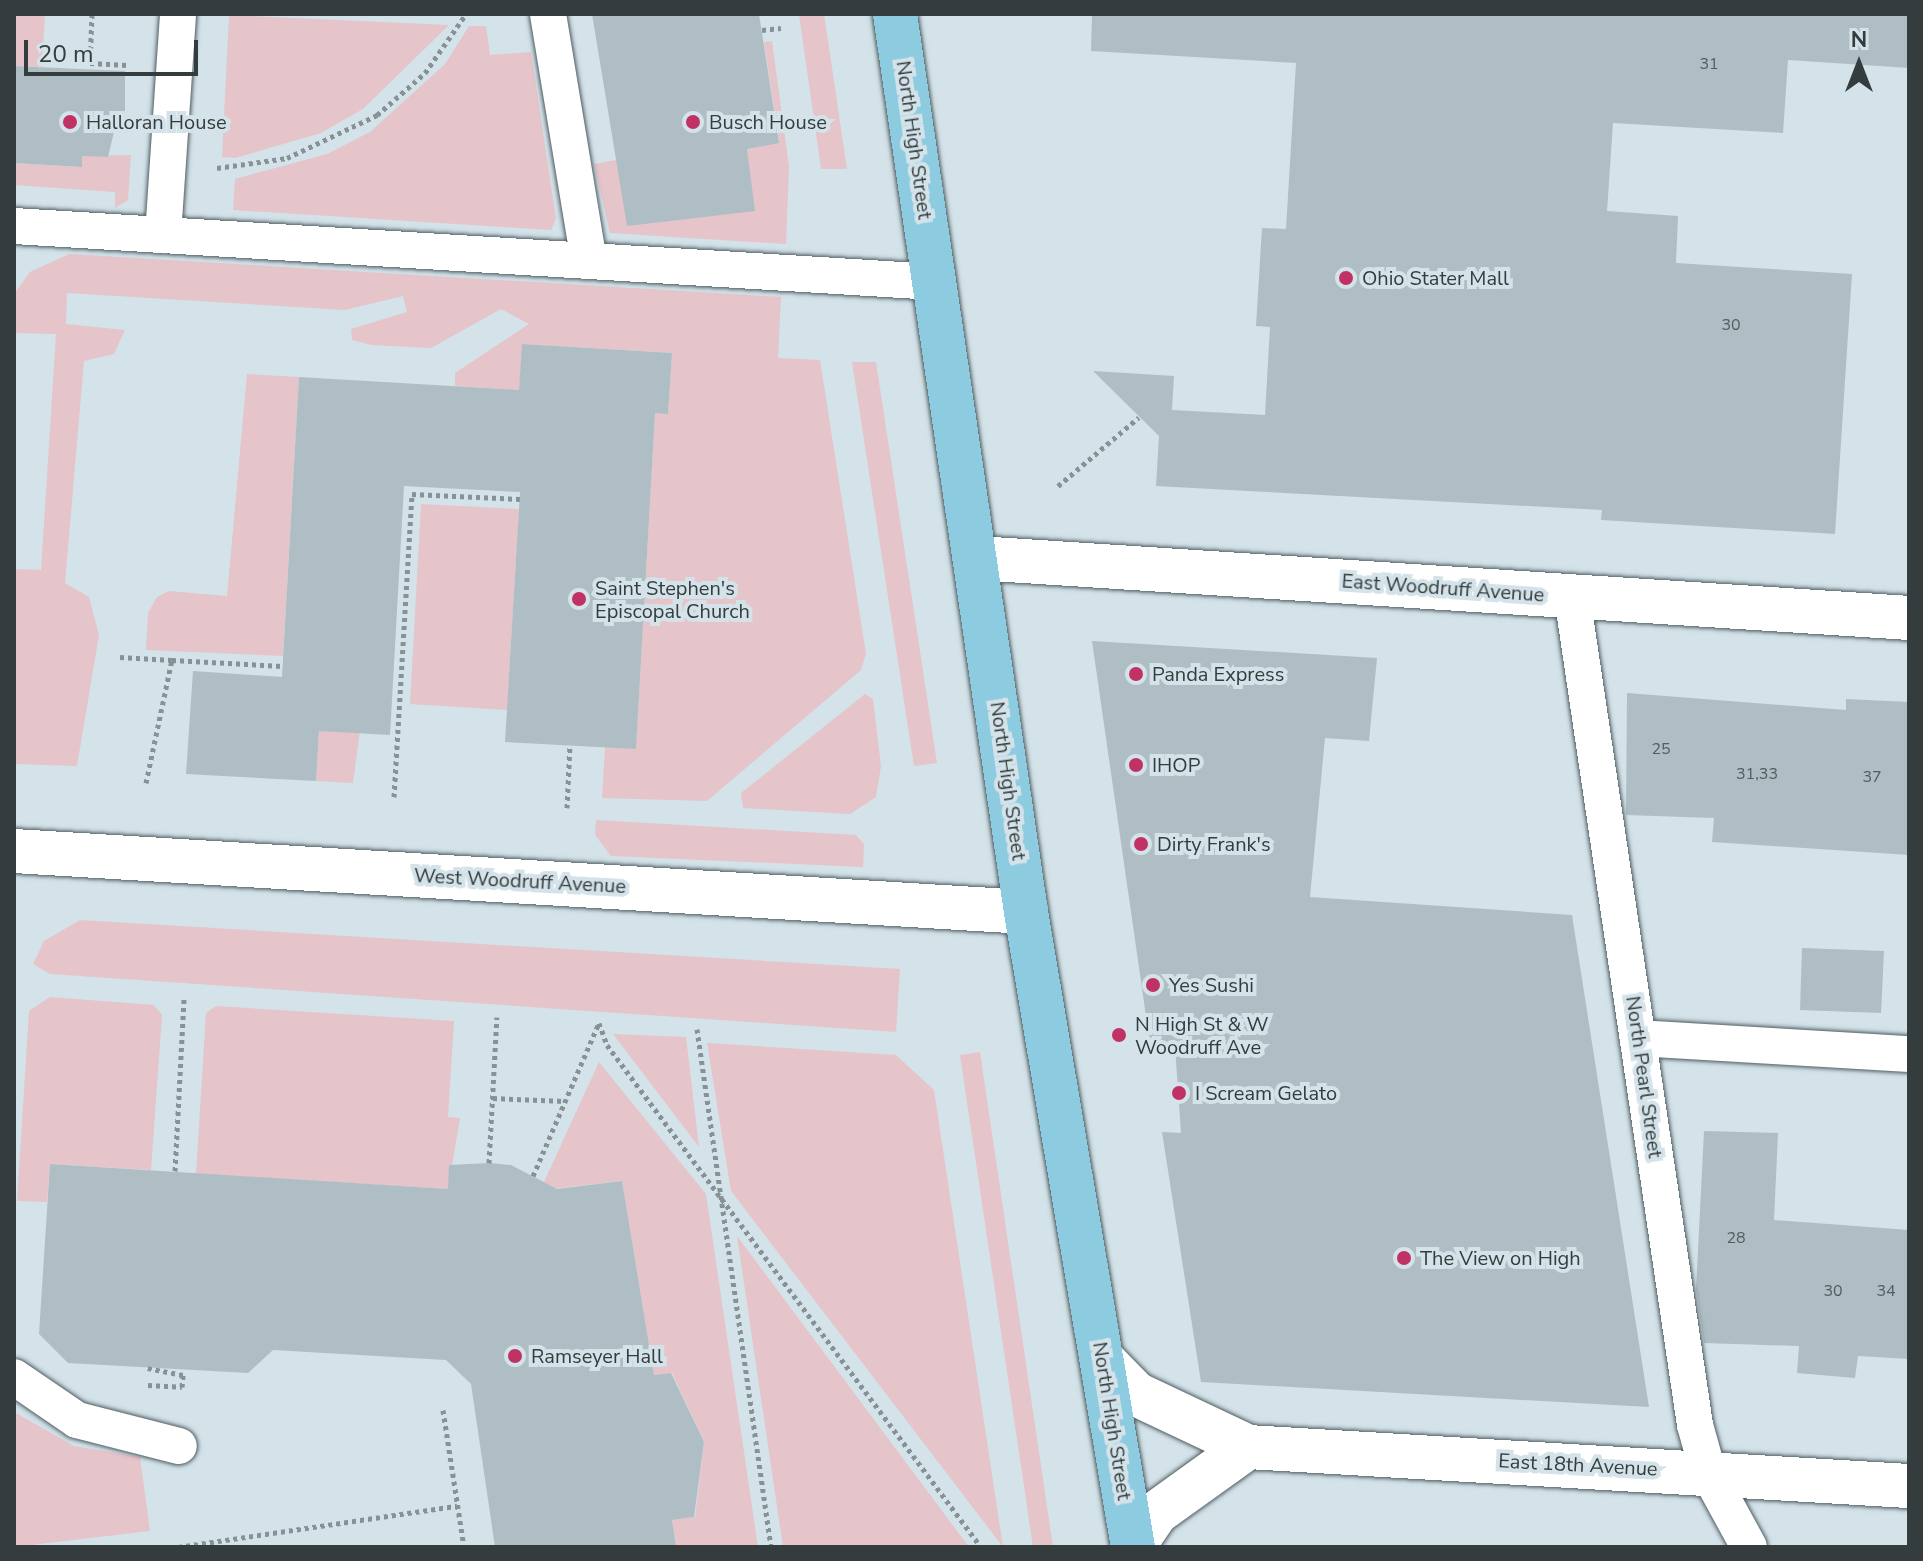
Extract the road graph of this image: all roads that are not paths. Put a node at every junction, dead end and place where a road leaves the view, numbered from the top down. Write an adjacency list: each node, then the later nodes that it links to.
1 (178, 14): 5 (lane)
2 (548, 14): 6 (lane)
3 (895, 14): 7 (main road, North High Street)
4 (14, 226): 5 (lane)
5 (163, 235): 6 (lane)
6 (589, 261): 7 (lane)
7 (934, 282): 8 (main road, North High Street)
8 (977, 558): 9 (street, East Woodruff Avenue); 12 (main road, North High Street)
9 (1572, 596): 10 (street, East Woodruff Avenue); 13 (lane, North Pearl Street)
10 (1909, 618)
11 (14, 851): 12 (street, West Woodruff Avenue)
12 (1026, 912): 15 (main road, North High Street)
13 (1638, 1038): 14 (lane); 19 (lane, North Pearl Street)
14 (1909, 1054)
15 (1102, 1359): 18 (street, East 18th Avenue); 21 (main road, North High Street)
16 (14, 1377): 17 (lane)
17 (179, 1446)
18 (1248, 1447): 19 (street, East 18th Avenue); 21 (street)
19 (1708, 1472): 20 (street, East 18th Avenue); 22 (lane, North Pearl Street)
20 (1909, 1486)
21 (1133, 1547)
22 (1749, 1547)

